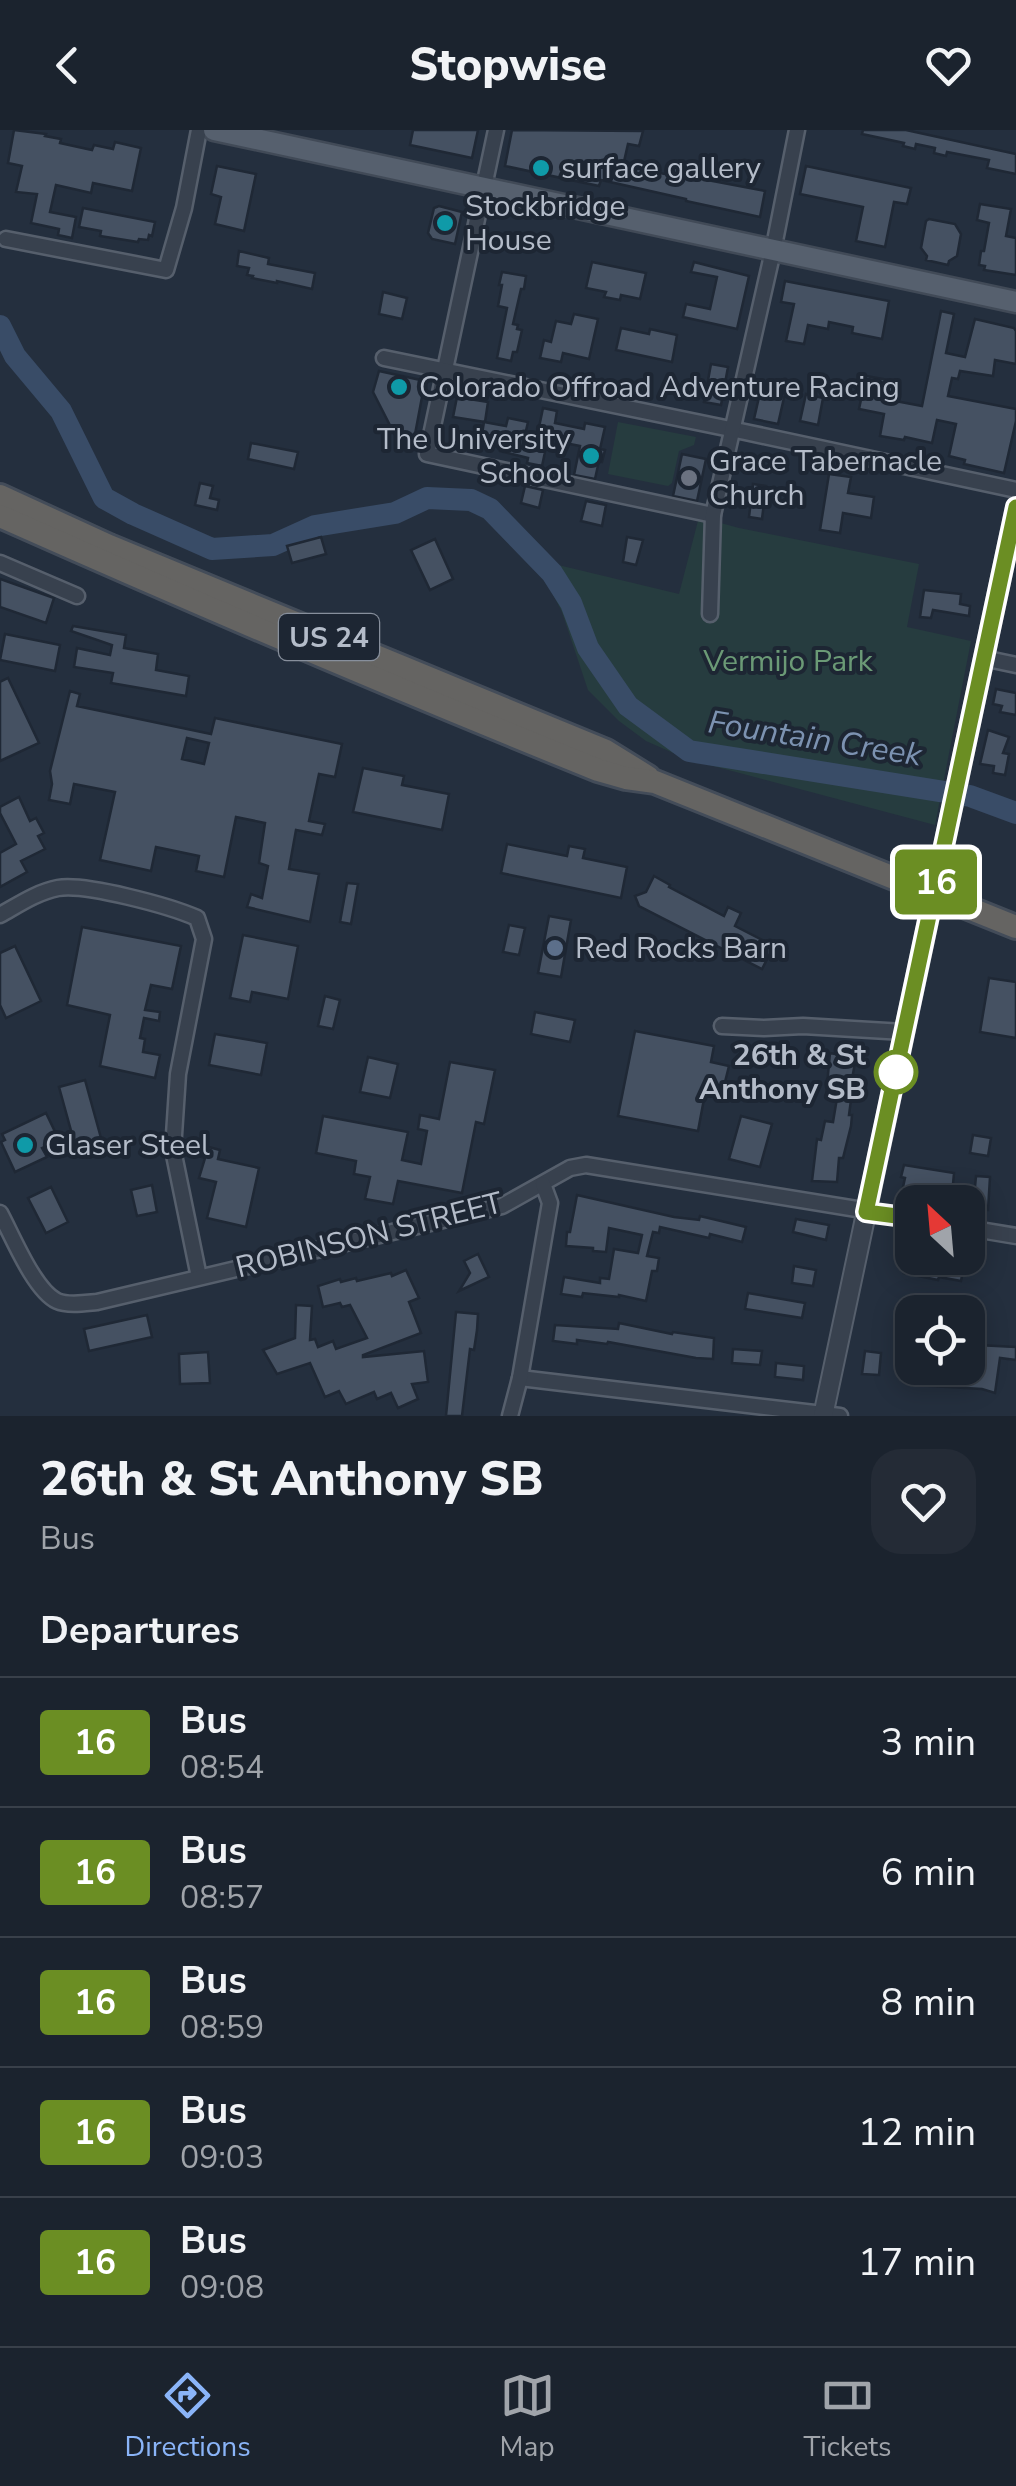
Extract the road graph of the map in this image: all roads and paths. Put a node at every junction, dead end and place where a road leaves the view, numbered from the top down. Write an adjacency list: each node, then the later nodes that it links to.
1 (199, 130): 6 (street)
2 (214, 130): 5 (main road)
3 (496, 130): 5 (street)
4 (797, 130): 7 (street)
5 (484, 188): 7 (main road); 10 (street)
6 (6, 238)
7 (773, 250): 8 (main road); 11 (street)
8 (1016, 302)
9 (384, 358): 10 (street)
10 (444, 369): 11 (street); 15 (street)
11 (733, 429): 12 (street); 15 (street)
12 (1016, 490)
13 (0, 496): 22 (highway, US 24)
14 (1016, 507): 20 (street)
15 (713, 515): 19 (street)
16 (0, 516): 22 (highway, US 24)
17 (0, 563): 18 (street)
18 (76, 596)
19 (710, 614)
20 (983, 658): 21 (street); 23 (street)
21 (1016, 666)
22 (655, 782): 23 (highway, US 24)
23 (934, 894): 25 (highway, US 24); 27 (street)
24 (0, 915): 34 (street)
25 (1016, 927)
26 (722, 1026): 27 (street)
27 (904, 1032): 29 (street)
28 (543, 1184): 29 (street, ROBINSON STREET); 34 (street, ROBINSON STREET); 35 (street)
29 (866, 1212): 31 (street, ROBINSON STREET); 36 (street)
30 (0, 1213): 34 (street, ROBINSON STREET)
31 (895, 1216)
32 (985, 1231): 33 (street)
33 (1016, 1236)
34 (199, 1277)
35 (520, 1378): 36 (street); 37 (street)
36 (829, 1415)
37 (510, 1416)

